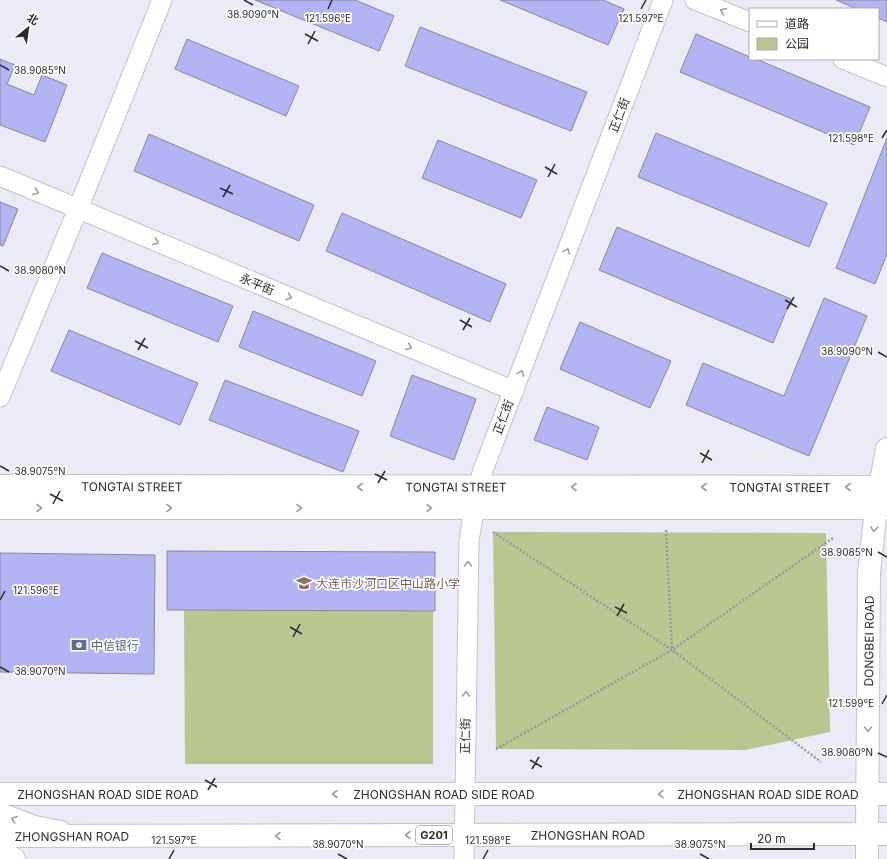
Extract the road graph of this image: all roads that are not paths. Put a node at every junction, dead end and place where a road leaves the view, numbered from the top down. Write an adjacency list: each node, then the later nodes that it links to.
1 (162, 0): 8 (street)
2 (663, 0): 9 (street, 正仁街, one-way to 2)
3 (695, 0): 4 (street, one-way to 3)
4 (749, 22)
5 (846, 60): 6 (street)
6 (887, 76)
7 (0, 176): 8 (street, 永平街, one-way to 8)
8 (78, 209): 9 (street, 永平街, one-way to 9); 10 (street)
9 (514, 391): 13 (street, 正仁街)
10 (0, 397)
11 (887, 449): 14 (main road, DONGBEI ROAD)
12 (0, 486): 13 (main road, TONGTAI STREET, one-way to 12)
13 (476, 497): 14 (main road, TONGTAI STREET); 15 (main road, TONGTAI STREET, one-way to 13); 17 (street, 正仁街, one-way to 13)
14 (882, 498): 18 (main road, DONGBEI ROAD, one-way to 18)
15 (0, 508)
16 (0, 794): 17 (main road, ZHONGSHAN ROAD SIDE ROAD, one-way to 16)
17 (465, 794): 18 (main road, ZHONGSHAN ROAD SIDE ROAD, one-way to 17); 21 (street, 正仁街)
18 (877, 794): 20 (main road, DONGBEI ROAD)
19 (0, 814): 23 (main road, one-way to 19)
20 (877, 834): 21 (main road, ZHONGSHAN ROAD / G201); 27 (main road, DONGBEI ROAD)
21 (464, 835): 23 (main road, ZHONGSHAN ROAD / G201, one-way to 23); 26 (street, 正仁街)
22 (0, 836): 23 (main road, ZHONGSHAN ROAD / G201)
23 (79, 836)
24 (0, 850): 25 (main road)
25 (14, 859)
26 (464, 859)
27 (867, 859)

